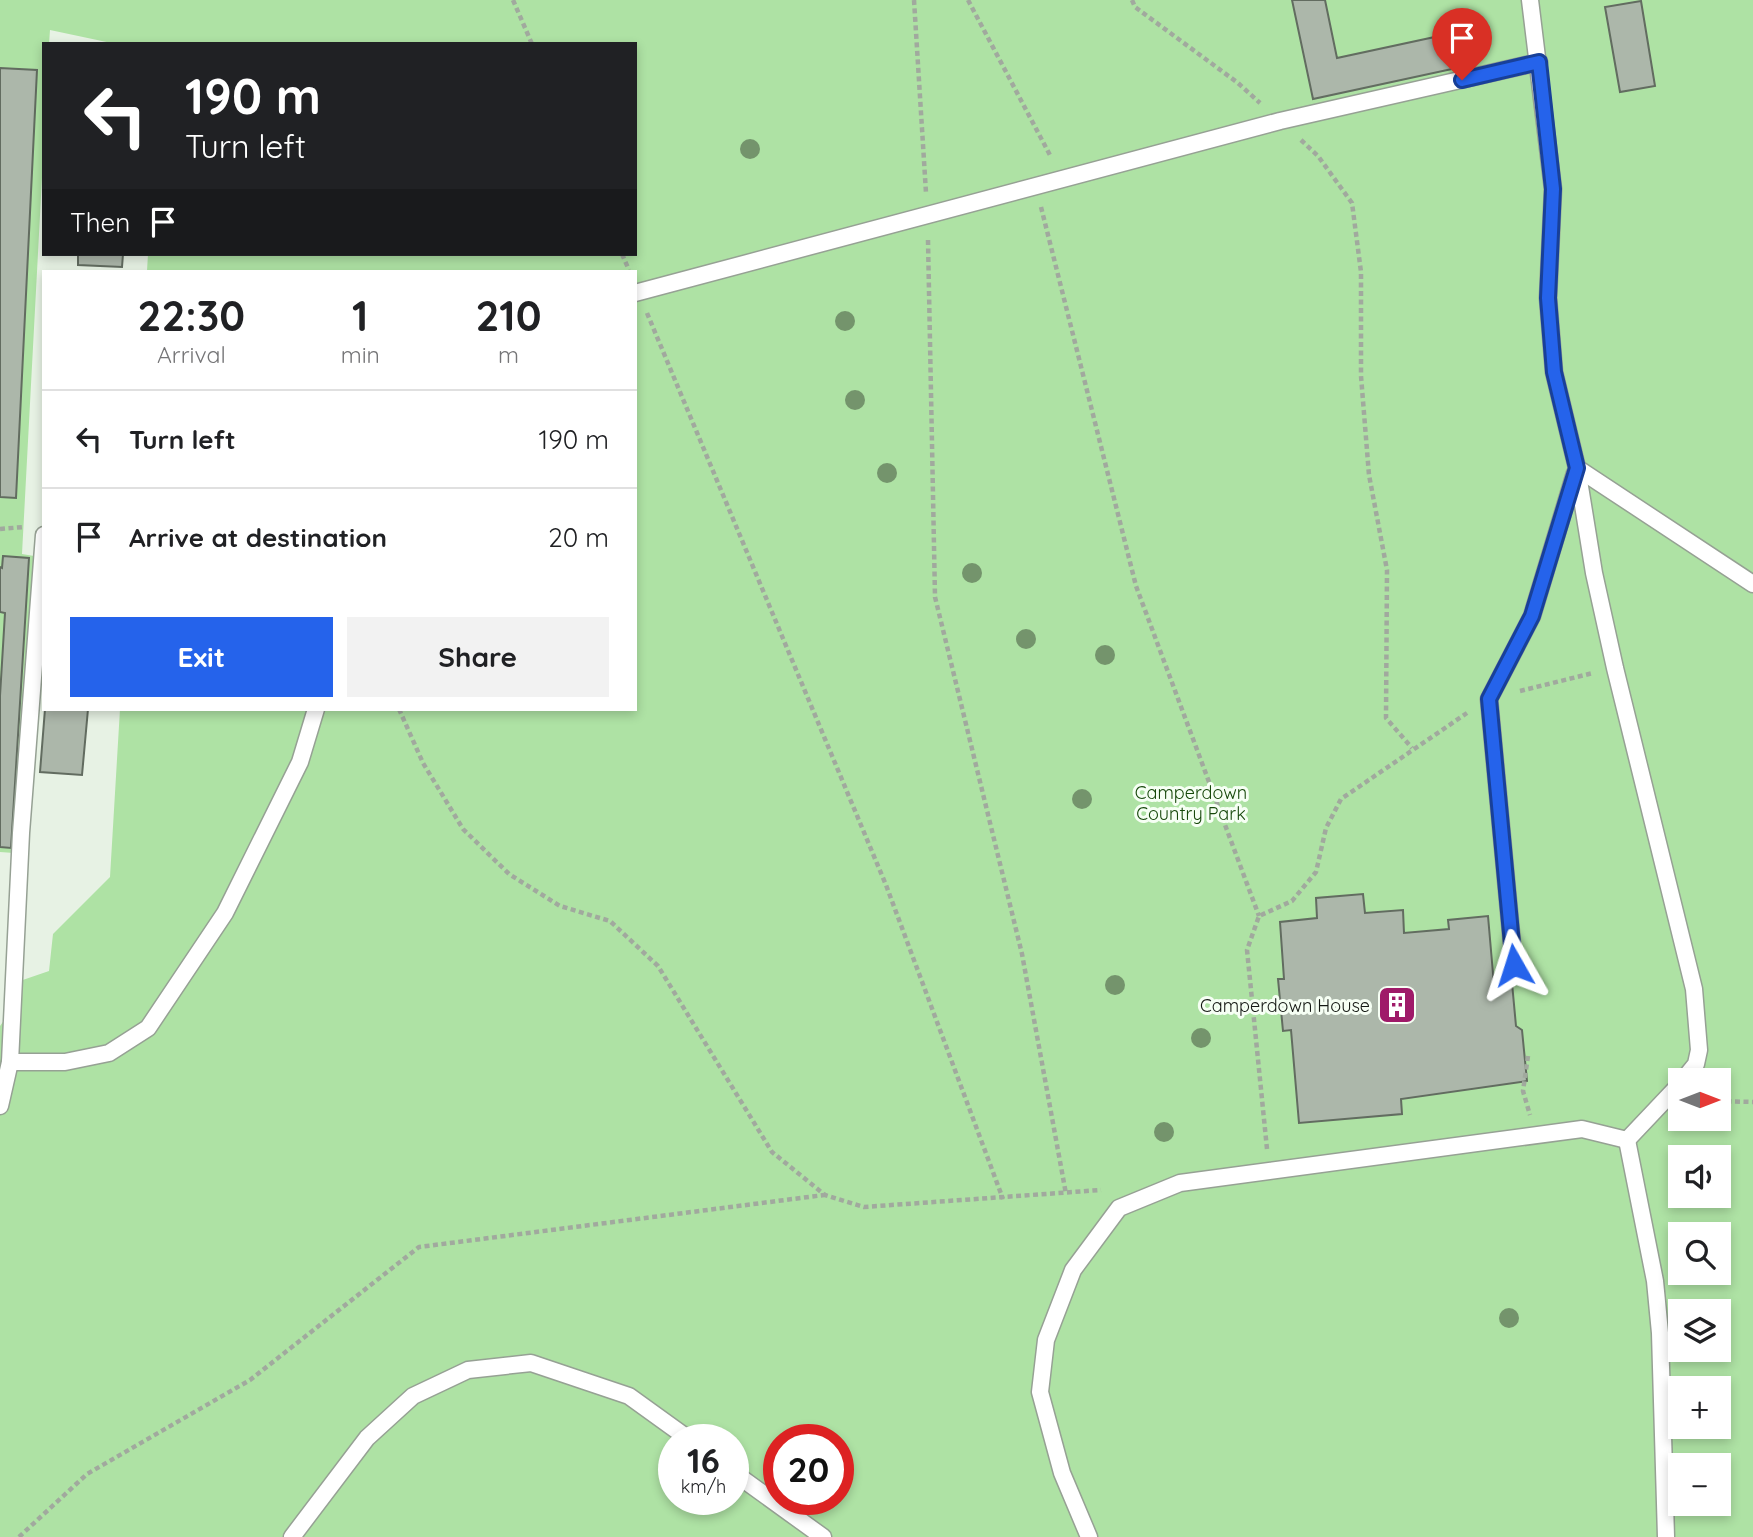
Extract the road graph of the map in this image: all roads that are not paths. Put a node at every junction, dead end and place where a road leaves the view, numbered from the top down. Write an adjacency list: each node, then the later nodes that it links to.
1 (1530, 0): 2 (lane)
2 (1539, 62): 3 (lane); 4 (lane)
3 (637, 293)
4 (1577, 468): 6 (lane); 8 (lane); 10 (lane)
5 (42, 561): 9 (lane)
6 (1753, 584)
7 (315, 711): 9 (lane)
8 (1514, 965)
9 (10, 1062): 12 (lane)
10 (1692, 1068)
11 (1668, 1097): 13 (lane)
12 (0, 1106)
13 (1627, 1140): 18 (lane); 19 (lane)
14 (668, 1424): 16 (lane)
15 (749, 1484): 17 (lane)
16 (292, 1537)
17 (823, 1537)
18 (1089, 1537)
19 (1666, 1537)

